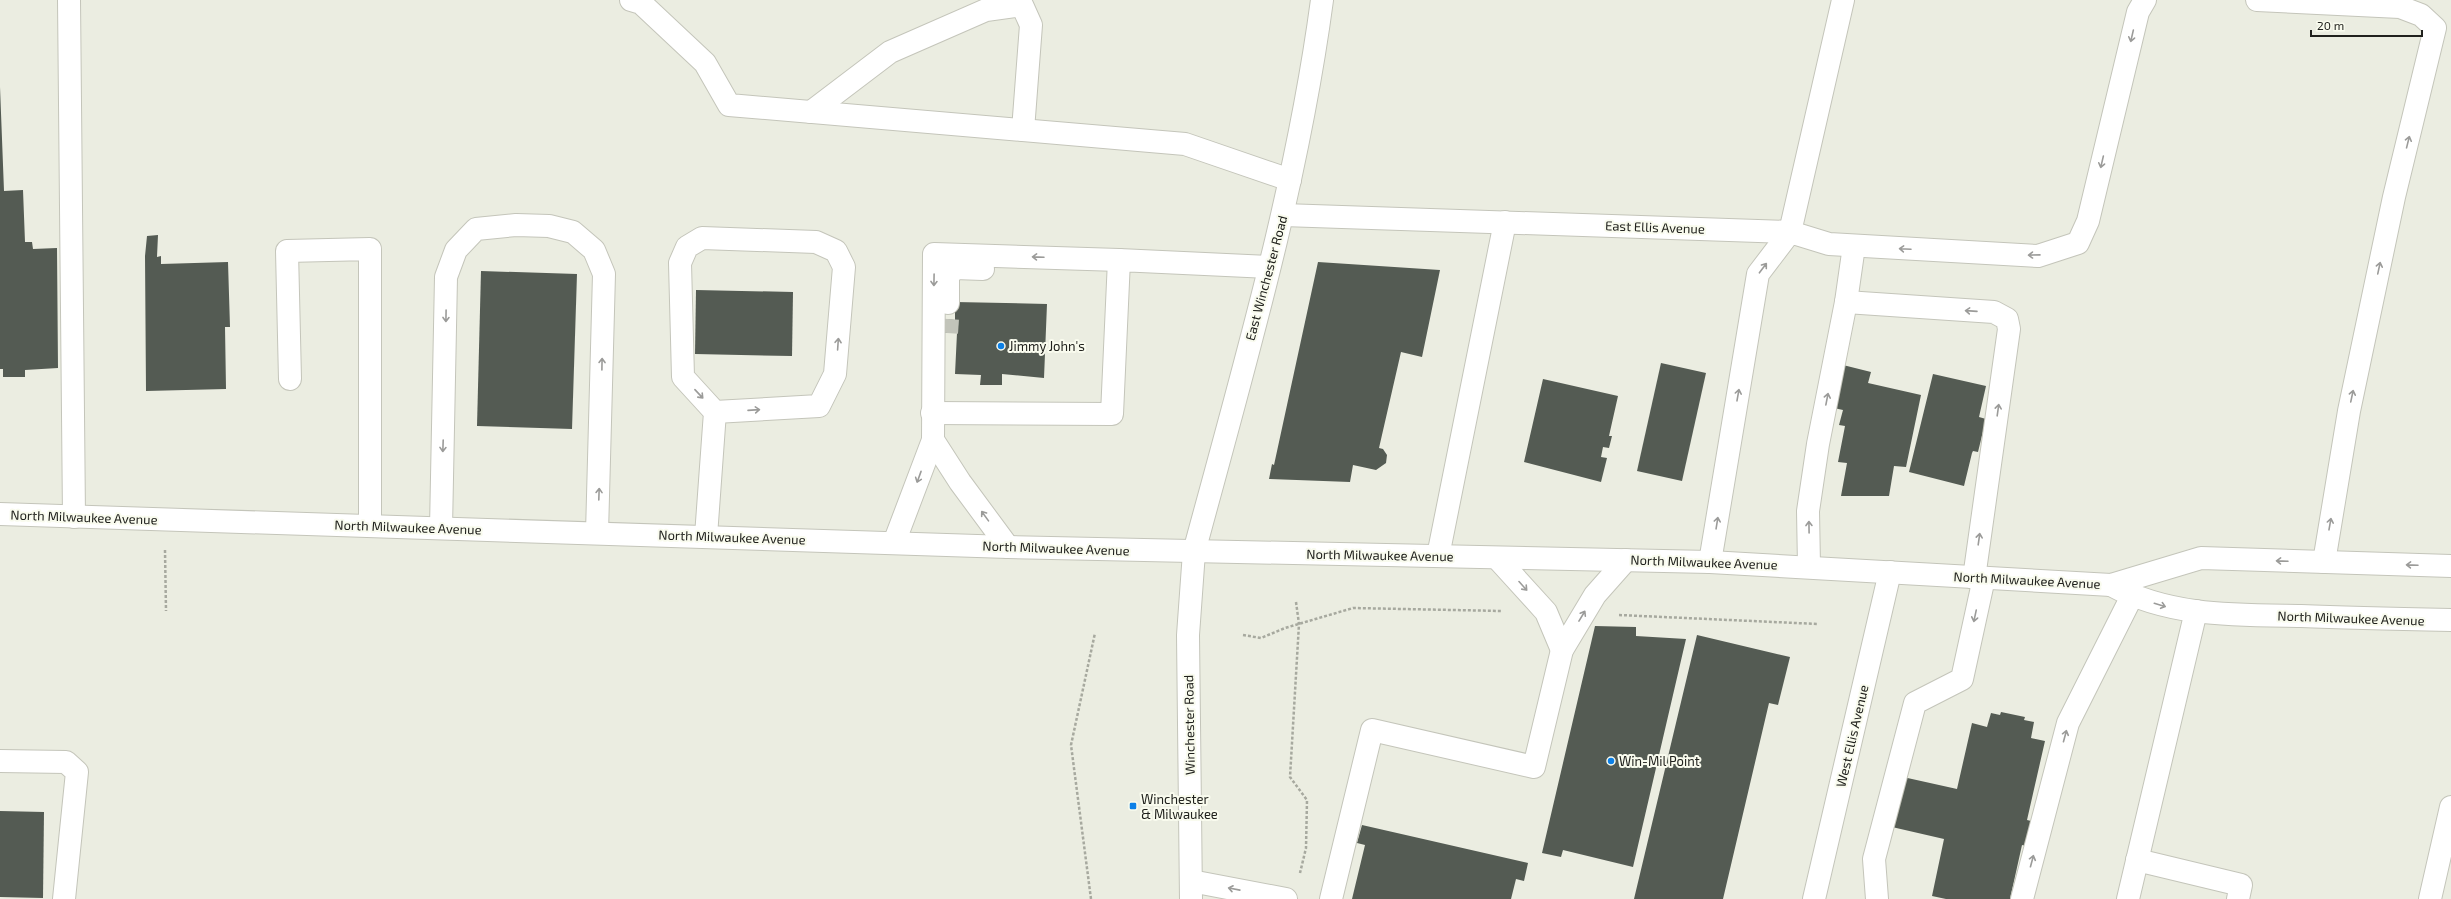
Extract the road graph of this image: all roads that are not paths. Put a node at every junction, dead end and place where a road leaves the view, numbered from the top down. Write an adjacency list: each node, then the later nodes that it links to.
1 (69, 0): 23 (main road)
2 (631, 0): 7 (main road)
3 (1322, 0): 9 (main road, East Winchester Road)
4 (1843, 0): 12 (main road)
5 (2145, 0): 13 (main road, East Ellis Avenue, one-way to 13)
6 (2258, 0): 35 (main road, one-way to 6)
7 (811, 112): 8 (main road); 8 (main road)
8 (1023, 130): 9 (main road)
9 (1290, 180): 10 (main road, East Winchester Road)
10 (1283, 215): 11 (main road, East Ellis Avenue); 16 (main road, East Winchester Road)
11 (1505, 222): 12 (main road, East Ellis Avenue); 31 (main road)
12 (1790, 232): 13 (main road, East Ellis Avenue); 34 (main road, one-way to 12)
13 (1854, 246): 17 (main road)
14 (1070, 258): 15 (main road); 19 (main road); 19 (main road, one-way to 19)
15 (1119, 260): 16 (main road); 19 (main road)
16 (1269, 267): 30 (main road, East Winchester Road)
17 (1846, 302): 36 (main road, one-way to 17); 39 (main road, one-way to 17)
18 (290, 380): 24 (main road)
19 (932, 404): 21 (main road)
20 (715, 412): 20 (main road, one-way to 20); 27 (main road)
21 (933, 440): 28 (main road, one-way to 28); 29 (main road, one-way to 21)
22 (0, 514): 23 (main road, North Milwaukee Avenue)
23 (74, 517): 24 (main road, North Milwaukee Avenue)
24 (370, 526): 25 (main road, North Milwaukee Avenue)
25 (441, 528): 26 (main road, North Milwaukee Avenue); 26 (main road, one-way to 25)
26 (597, 533): 27 (main road, North Milwaukee Avenue)
27 (706, 536): 28 (main road, North Milwaukee Avenue)
28 (894, 543): 29 (main road, North Milwaukee Avenue)
29 (1008, 547): 30 (main road, North Milwaukee Avenue)
30 (1194, 552): 31 (main road, North Milwaukee Avenue); 48 (main road, Winchester Road)
31 (1438, 556): 32 (main road, North Milwaukee Avenue)
32 (1497, 558): 33 (main road, North Milwaukee Avenue); 44 (main road, one-way to 44)
33 (1626, 560): 34 (main road, North Milwaukee Avenue); 44 (main road, one-way to 33)
34 (1710, 562): 36 (main road, North Milwaukee Avenue)
35 (2324, 562): 37 (main road, North Milwaukee Avenue, one-way to 35); 40 (main road, North Milwaukee Avenue, one-way to 40)
36 (1809, 566): 38 (main road, North Milwaukee Avenue)
37 (2451, 566)
38 (1890, 572): 39 (main road, North Milwaukee Avenue); 52 (main road, West Ellis Avenue)
39 (1979, 578): 40 (main road, North Milwaukee Avenue); 53 (main road, one-way to 53)
40 (2111, 585): 41 (main road, North Milwaukee Avenue)
41 (2132, 596): 42 (main road, North Milwaukee Avenue, one-way to 42); 54 (main road, one-way to 41)
42 (2196, 611): 43 (main road, North Milwaukee Avenue); 47 (main road)
43 (2451, 620)
44 (1562, 650): 51 (main road)
45 (0, 760): 49 (main road)
46 (2451, 807): 57 (main road)
47 (2137, 860): 55 (main road); 56 (main road)
48 (1191, 890): 50 (main road, one-way to 48)
49 (64, 899)
50 (1286, 899)
51 (1331, 899)
52 (1814, 899)
53 (1877, 899)
54 (2022, 899)
55 (2128, 899)
56 (2238, 899)
57 (2430, 899)

